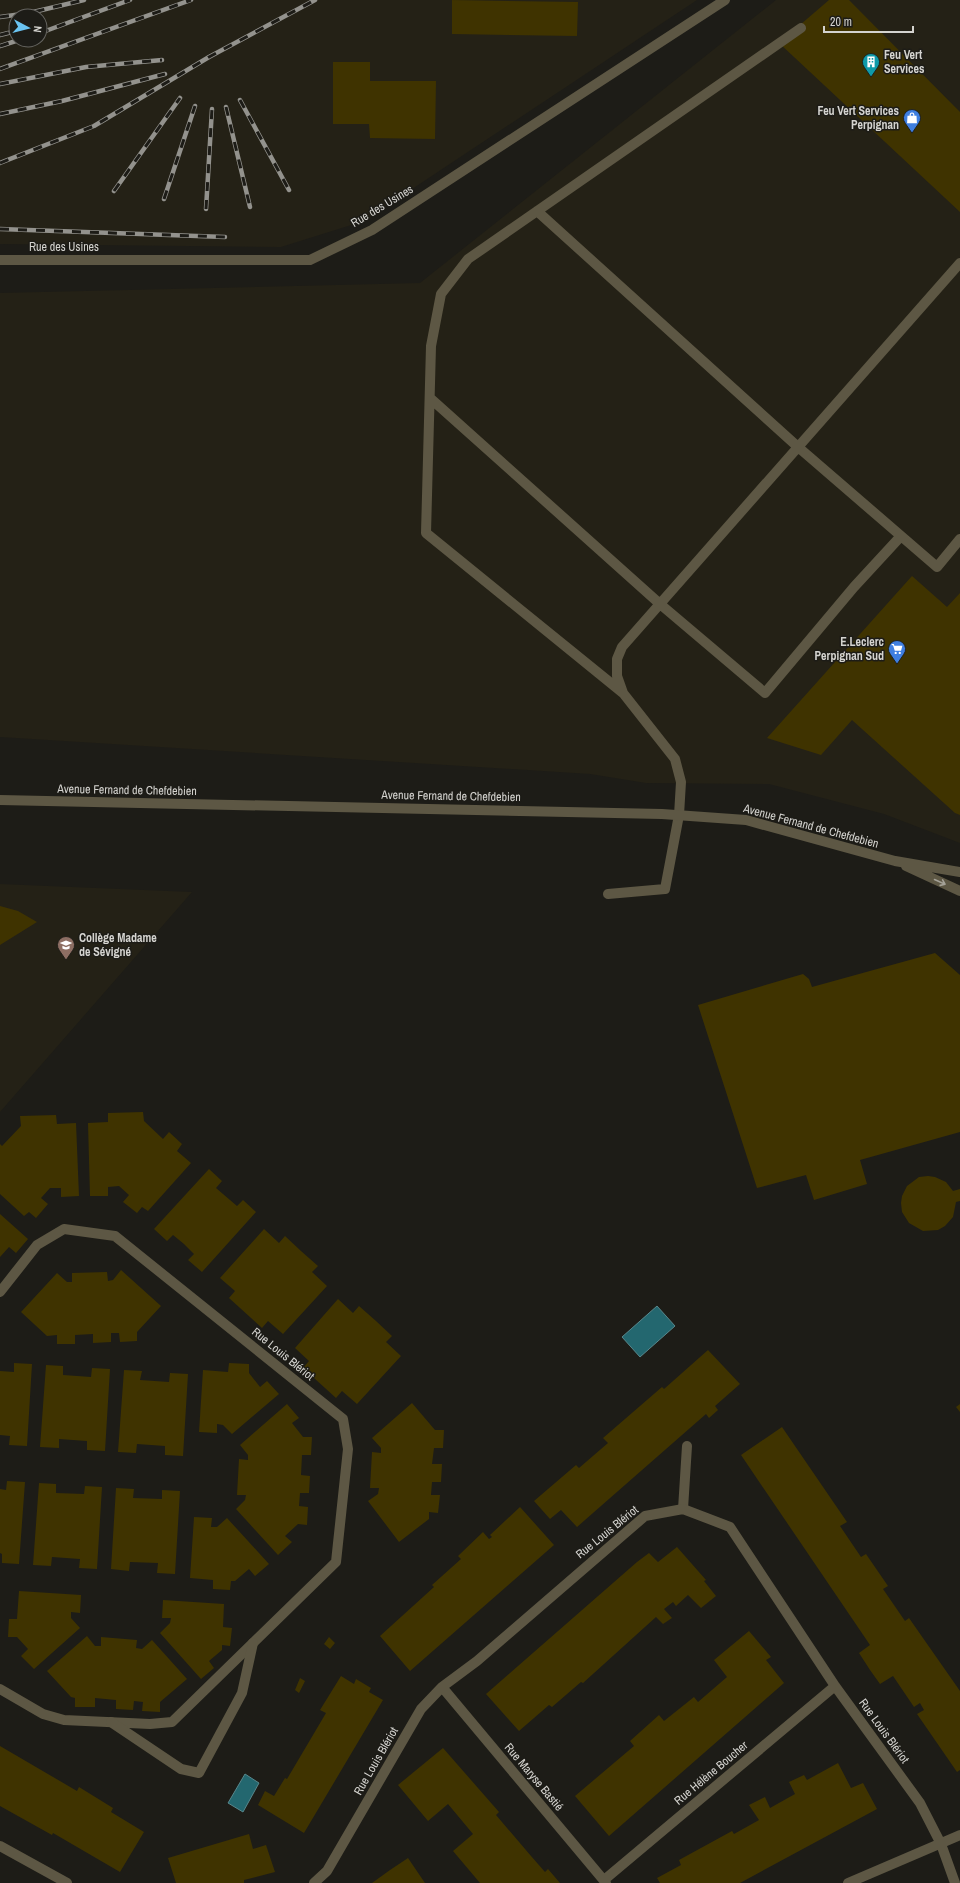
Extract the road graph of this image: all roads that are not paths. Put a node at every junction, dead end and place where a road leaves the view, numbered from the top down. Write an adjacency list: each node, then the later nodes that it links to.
1 (725, 0): 4 (street, Rue des Usines)
2 (801, 28): 3 (street)
3 (537, 211): 6 (street); 7 (street)
4 (0, 260)
5 (960, 263): 7 (street)
6 (430, 398): 10 (street); 11 (street)
7 (798, 447): 8 (street); 10 (street)
8 (900, 536): 9 (street); 10 (street)
9 (960, 539)
10 (660, 604): 11 (street)
11 (623, 693): 13 (street)
12 (0, 800): 13 (street, Avenue Fernand de Chefdebien)
13 (679, 815): 14 (street, Avenue Fernand de Chefdebien); 17 (street)
14 (895, 861): 15 (street, Avenue Fernand de Chefdebien); 16 (street, Avenue Fernand de Chefdebien, one-way to 16)
15 (960, 872)
16 (960, 891)
17 (608, 894)
18 (0, 1292): 21 (street, Rue Louis Blériot)
19 (687, 1446): 20 (street)
20 (683, 1509): 22 (street, Rue Louis Blériot); 23 (street, Rue Louis Blériot)
21 (253, 1643): 25 (street, Rue Louis Blériot); 25 (street)
22 (835, 1686): 27 (street, Rue Louis Blériot); 29 (street, Rue Hélène Boucher)
23 (442, 1687): 29 (street, Rue Maryse Bastié); 31 (street, Rue Louis Blériot)
24 (0, 1689): 25 (street, Rue Louis Blériot)
25 (111, 1722)
26 (960, 1835): 27 (street)
27 (941, 1844): 32 (street); 33 (street, Rue Louis Blériot)
28 (0, 1846): 30 (street)
29 (605, 1881)
30 (67, 1883)
31 (314, 1883)
32 (848, 1883)
33 (955, 1883)

